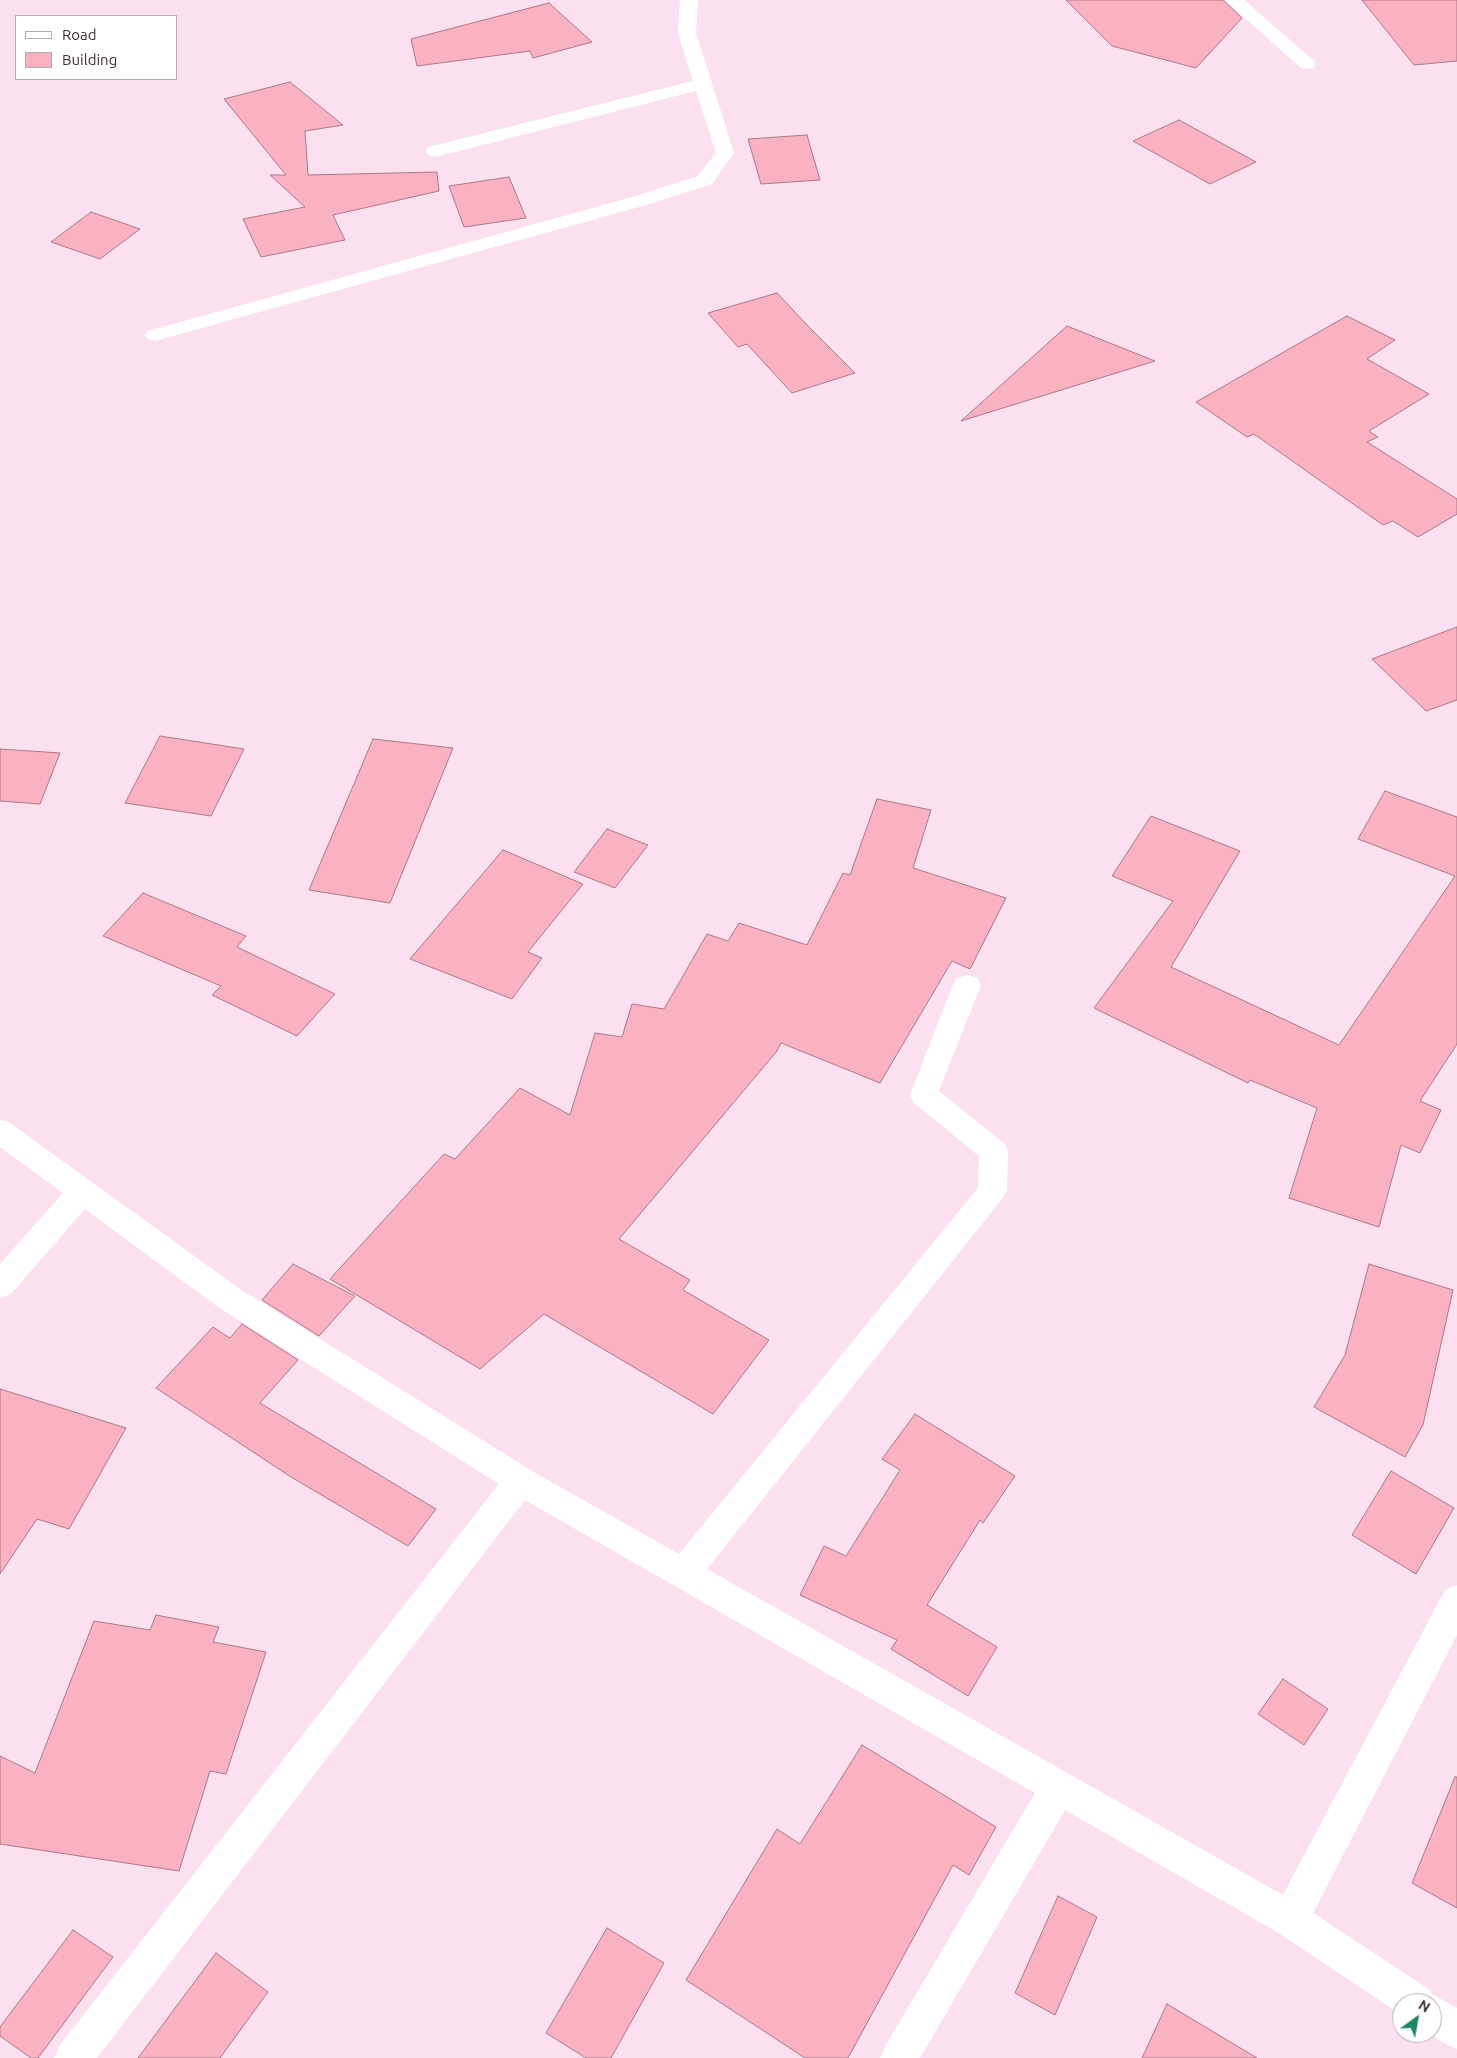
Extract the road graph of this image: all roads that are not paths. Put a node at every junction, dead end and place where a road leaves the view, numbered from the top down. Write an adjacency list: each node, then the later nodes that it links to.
1 (689, 0): 4 (street)
2 (1234, 0): 3 (street)
3 (1307, 64)
4 (703, 84): 5 (street); 6 (street)
5 (435, 152)
6 (155, 335)
7 (967, 985): 12 (street)
8 (0, 1131): 9 (street)
9 (82, 1192): 10 (street); 11 (street)
10 (0, 1285)
11 (521, 1481): 12 (street); 19 (street)
12 (683, 1574): 14 (street)
13 (1457, 1601): 15 (street)
14 (1059, 1787): 15 (street); 20 (street)
15 (1290, 1919): 16 (street)
16 (1402, 1993)
17 (1442, 2020): 18 (street)
18 (1457, 2030)
19 (73, 2058)
20 (899, 2058)

